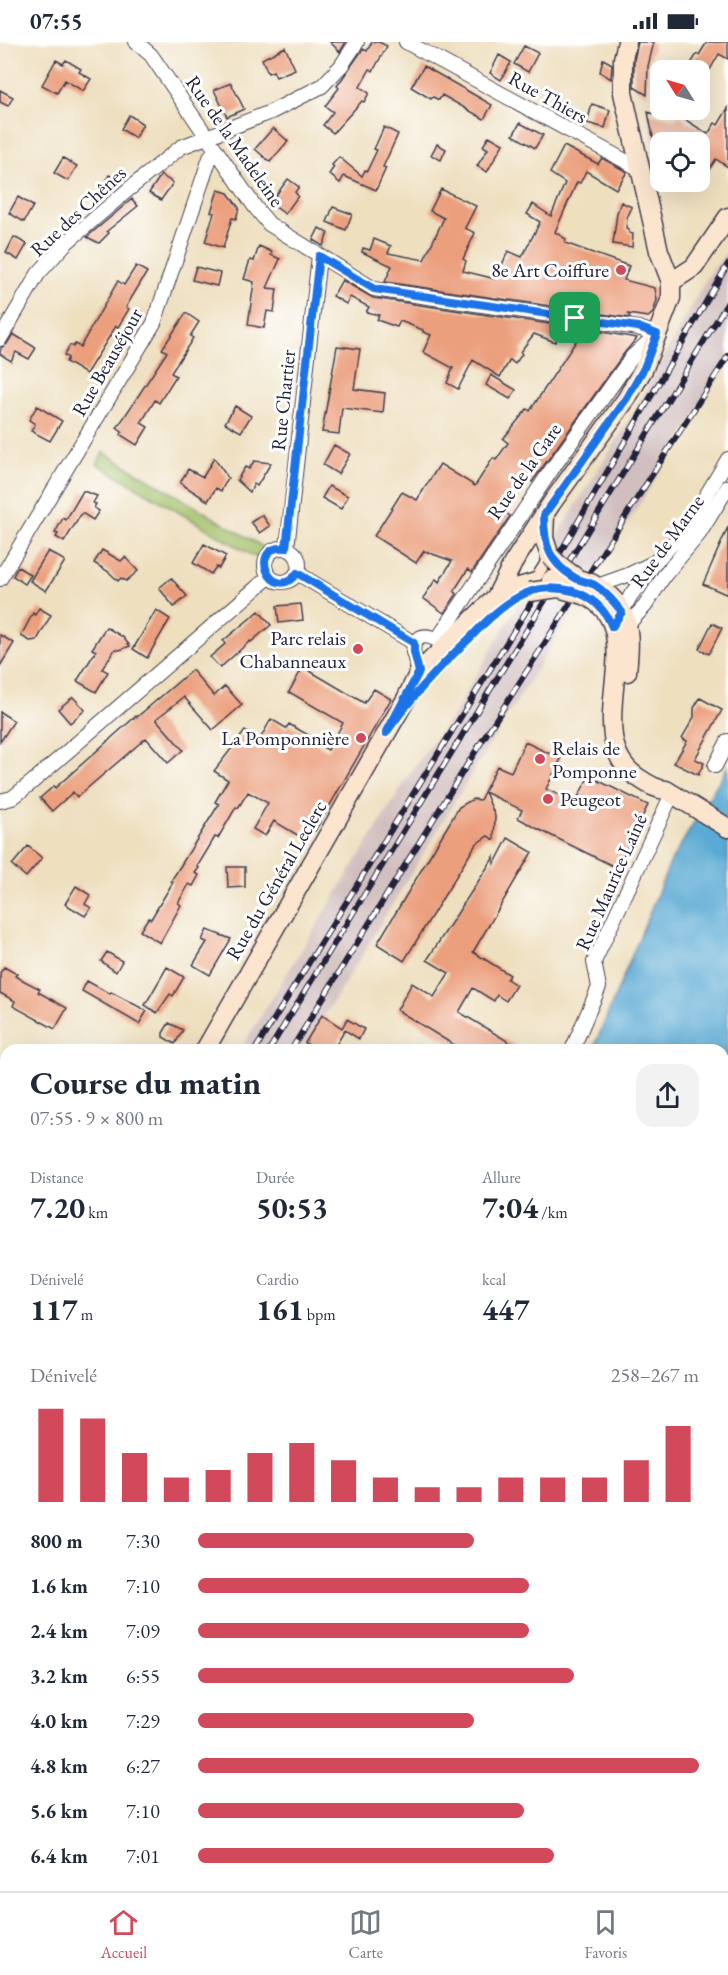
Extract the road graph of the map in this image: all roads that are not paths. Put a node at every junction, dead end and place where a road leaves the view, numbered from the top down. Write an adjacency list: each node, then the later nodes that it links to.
1 (136, 42): 5 (street, Rue de la Madeleine)
2 (357, 42): 5 (street, Rue des Chênes)
3 (406, 42): 7 (street, Rue Thiers)
4 (627, 42): 7 (main road)
5 (206, 136): 6 (street, Rue de la Madeleine); 12 (street, Rue des Chênes)
6 (215, 149): 9 (street, Rue de la Madeleine); 21 (street, Rue Beauséjour)
7 (640, 169): 10 (main road)
8 (728, 217): 10 (main road)
9 (319, 256): 11 (street, Rue de la Madeleine); 16 (street, Rue Chartier)
10 (670, 282): 11 (main road, Rue de la Gare)
11 (657, 334): 15 (main road, Rue de la Gare); 26 (street, Rue de la Gare)
12 (0, 339)
13 (728, 459): 18 (street, Rue de Marne)
14 (728, 487): 24 (street, Rue de Marne)
15 (544, 515): 17 (main road); 23 (main road, Rue de la Gare)
16 (286, 548): 19 (street); 20 (street)
17 (550, 556): 22 (main road, bridge); 23 (main road)
18 (657, 560): 22 (street, Rue de Marne); 24 (street, Rue de Marne)
19 (297, 573): 20 (street); 25 (street)
20 (269, 577): 30 (street)
21 (0, 579)
22 (587, 586): 23 (main road, bridge); 24 (main road)
23 (517, 590): 26 (main road, Rue du Général Leclerc)
24 (621, 621): 29 (main road)
25 (414, 643): 26 (street); 26 (street)
26 (430, 659): 32 (main road, Rue du Général Leclerc)
27 (728, 741): 28 (street)
28 (715, 766)
29 (669, 792): 31 (main road); 33 (street, Rue Maurice Lainé)
30 (0, 801)
31 (728, 828)
32 (208, 1044)
33 (575, 1044)

